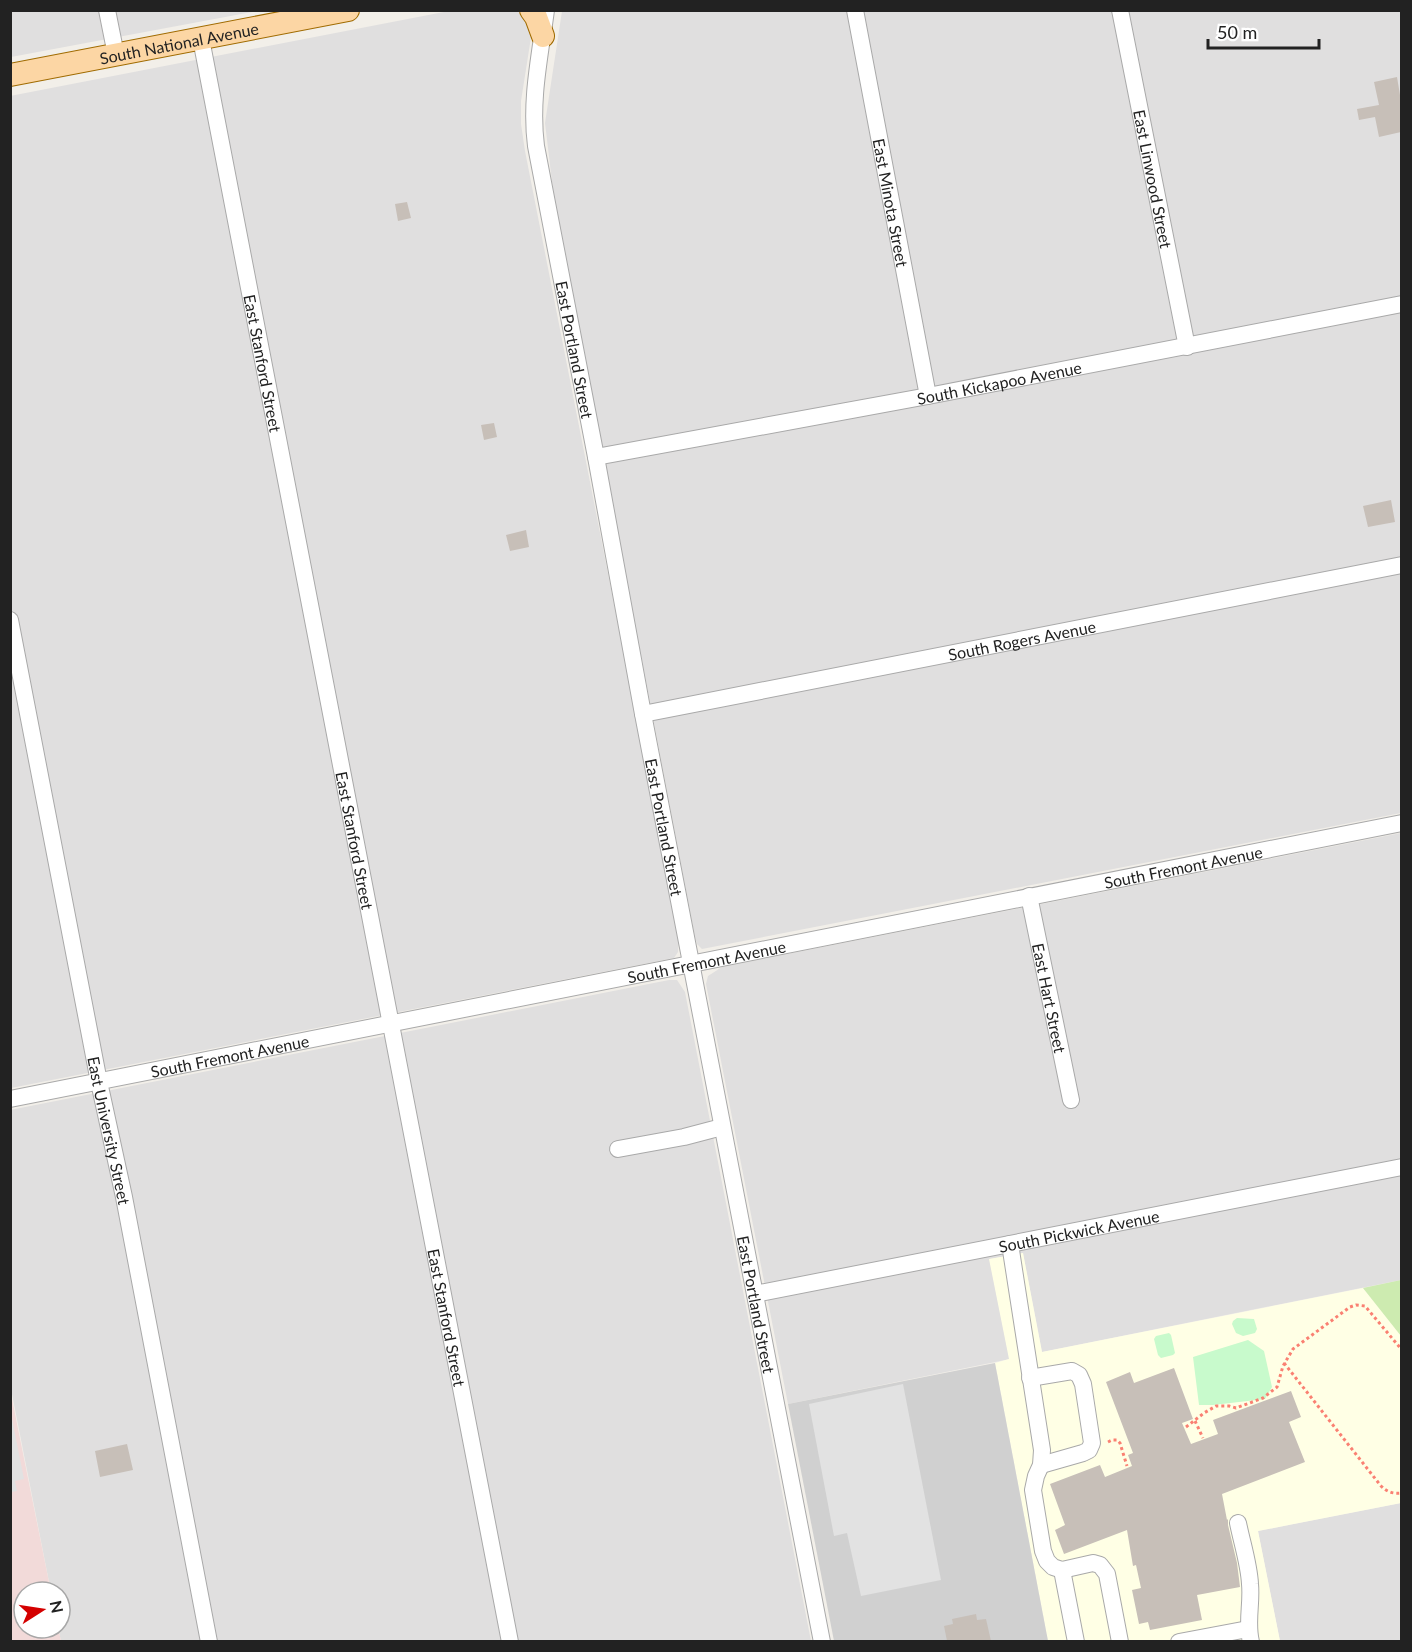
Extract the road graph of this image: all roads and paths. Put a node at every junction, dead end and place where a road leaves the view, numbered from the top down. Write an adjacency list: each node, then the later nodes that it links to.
1 (107, 10): 9 (street)
2 (531, 10): 7 (main road)
3 (546, 10): 7 (street, East Portland Street)
4 (855, 10): 13 (street, East Minota Street)
5 (1120, 10): 12 (street, East Linwood Street)
6 (340, 11): 8 (main road, South National Avenue)
7 (543, 36): 14 (street, East Portland Street)
8 (201, 39): 9 (main road, South National Avenue); 21 (street, East Stanford Street)
9 (116, 55): 10 (main road, South National Avenue)
10 (10, 75)
11 (1401, 304): 12 (street, South Kickapoo Avenue)
12 (1187, 347): 13 (street, South Kickapoo Avenue)
13 (928, 396): 14 (street, South Kickapoo Avenue)
14 (596, 457): 17 (street, East Portland Street)
15 (1401, 565): 17 (street, South Rogers Avenue)
16 (10, 620): 22 (street, East University Street)
17 (642, 714): 20 (street, East Portland Street)
18 (1401, 823): 19 (street, South Fremont Avenue)
19 (1029, 896): 20 (street, South Fremont Avenue); 24 (street, East Hart Street)
20 (691, 964): 21 (street, South Fremont Avenue); 25 (street, East Portland Street)
21 (391, 1023): 22 (street, South Fremont Avenue); 42 (street, East Stanford Street)
22 (99, 1082): 23 (street, South Fremont Avenue); 41 (street, East University Street)
23 (10, 1099)
24 (1071, 1100)
25 (722, 1127): 26 (street); 29 (street, East Portland Street)
26 (618, 1149)
27 (1401, 1167): 28 (street, South Pickwick Avenue)
28 (1010, 1244): 29 (street, South Pickwick Avenue); 32 (street)
29 (755, 1294): 43 (street, East Portland Street)
30 (1401, 1350): 31 (path)
31 (1284, 1363): 33 (path); 37 (path)
32 (1030, 1378): 36 (street); 36 (street)
33 (1196, 1421): 34 (path); 35 (path)
34 (1186, 1427)
35 (1203, 1438)
36 (1041, 1465): 39 (street)
37 (1401, 1493)
38 (1238, 1523): 40 (street)
39 (1062, 1570): 44 (street); 45 (street)
40 (1249, 1635): 46 (street)
41 (209, 1641)
42 (510, 1641)
43 (822, 1641)
44 (1076, 1641)
45 (1120, 1641)
46 (1179, 1641)

